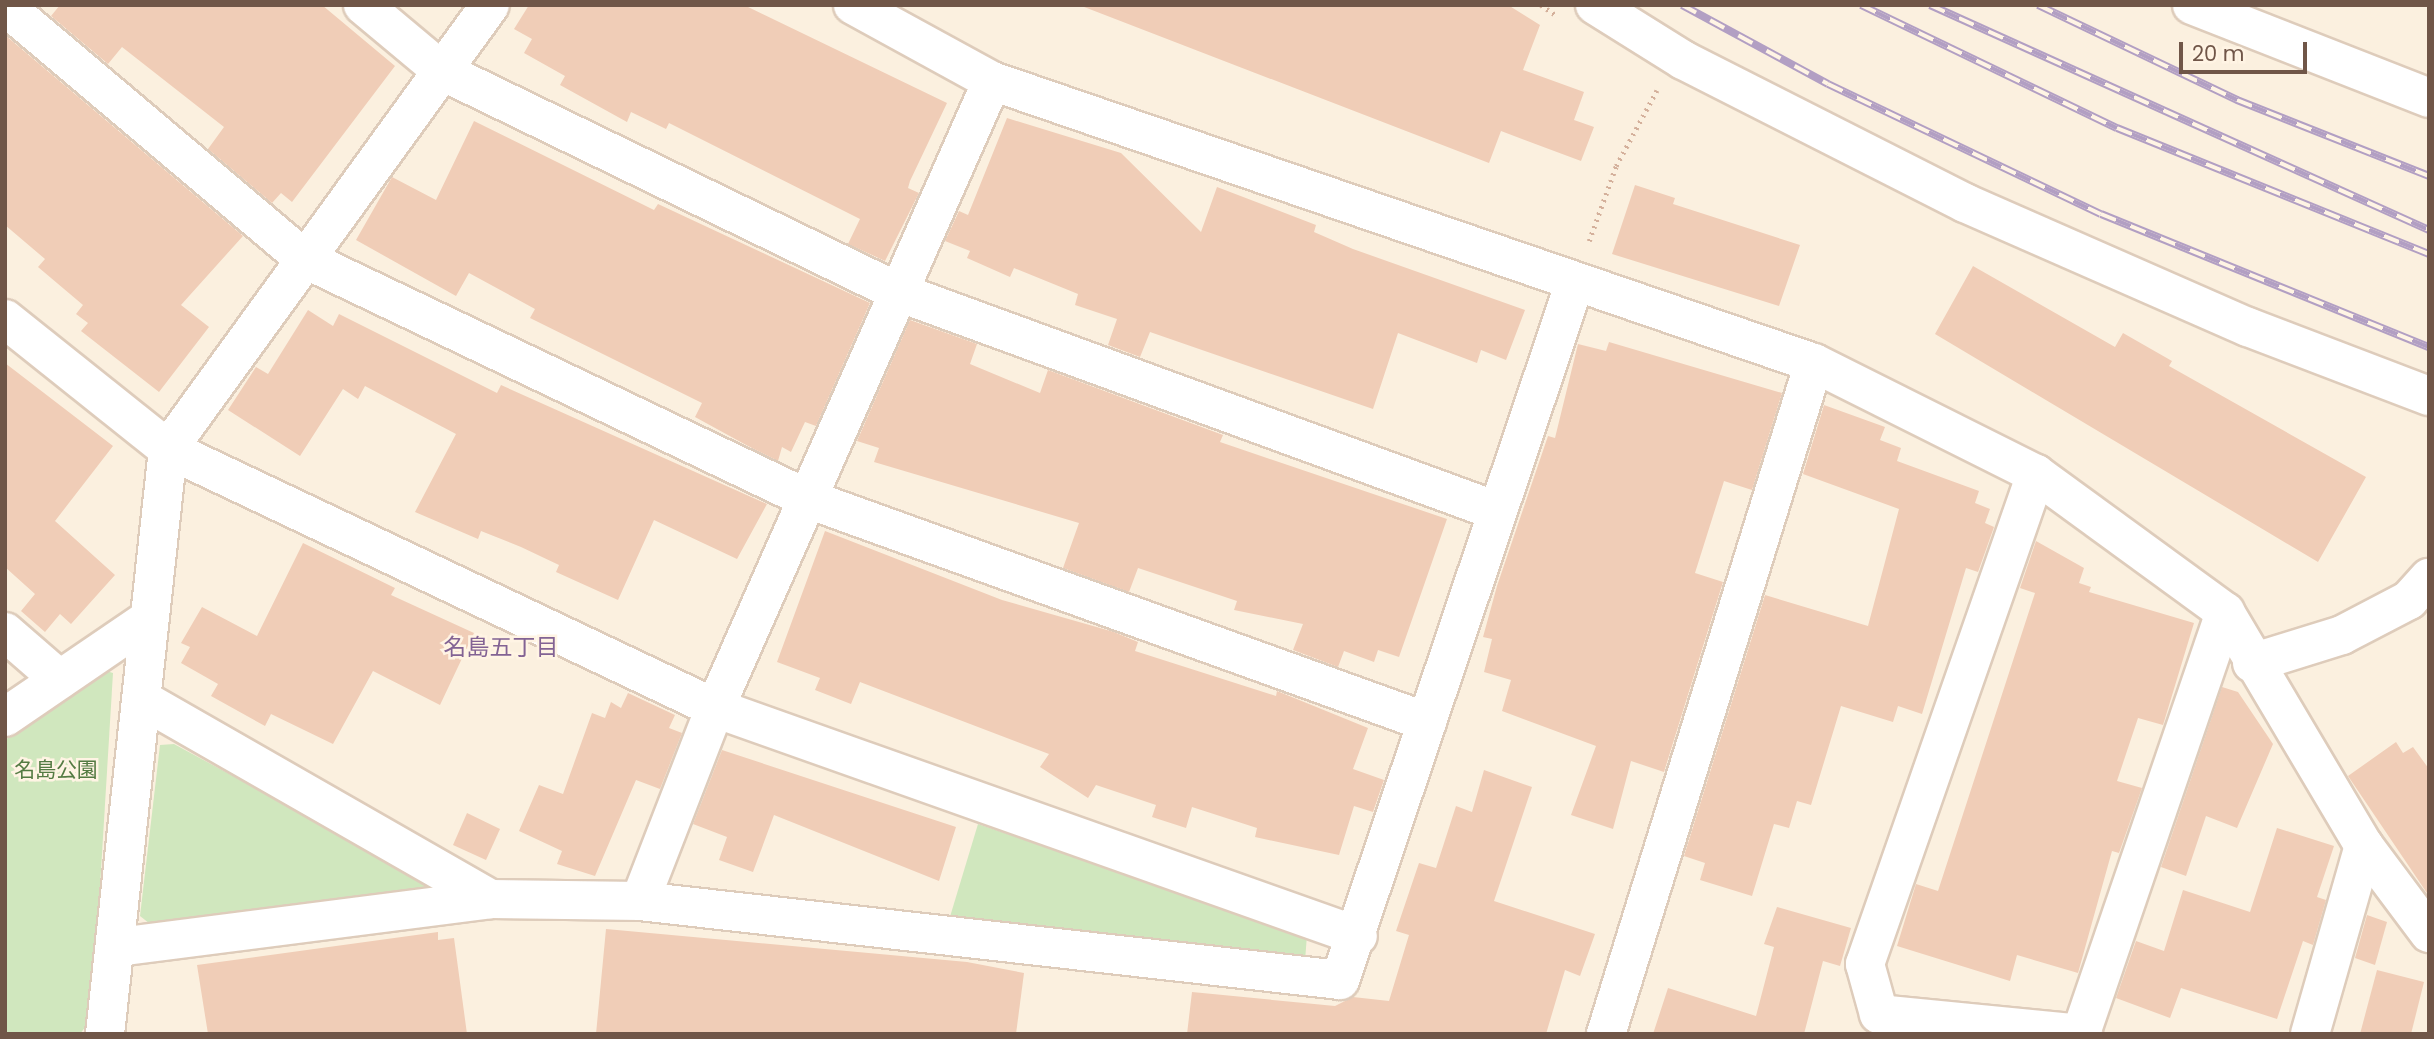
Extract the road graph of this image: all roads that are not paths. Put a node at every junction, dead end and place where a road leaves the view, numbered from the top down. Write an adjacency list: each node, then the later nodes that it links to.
1 (363, 5): 7 (street)
2 (490, 5): 7 (street)
3 (853, 5): 8 (street)
4 (1595, 5): 15 (street)
5 (2192, 5): 9 (street)
6 (5, 6): 10 (street)
7 (442, 71): 10 (street); 12 (street)
8 (992, 81): 11 (street); 12 (street)
9 (2429, 98)
10 (303, 258): 16 (street); 18 (street)
11 (1574, 282): 14 (street); 19 (street)
12 (898, 292): 18 (street); 19 (street)
13 (5, 319): 16 (street)
14 (1814, 363): 17 (street); 37 (street)
15 (2429, 396)
16 (168, 449): 22 (street); 27 (street)
17 (2036, 474): 21 (street); 38 (street)
18 (808, 499): 27 (street); 29 (street)
19 (1494, 510): 29 (street)
20 (2429, 578): 24 (street)
21 (2225, 612): 24 (street); 38 (street)
22 (147, 620): 25 (street); 26 (street)
23 (5, 632): 25 (street)
24 (2252, 663): 30 (street)
25 (59, 679): 28 (street)
26 (143, 700): 31 (street); 35 (street)
27 (715, 708): 32 (street); 34 (street)
28 (5, 717)
29 (1427, 722): 34 (street)
30 (2364, 846): 33 (street); 39 (street)
31 (491, 900): 32 (street); 35 (street)
32 (640, 901): 34 (street)
33 (2429, 933)
34 (1358, 936)
35 (118, 947): 36 (street)
36 (104, 1034)
37 (1606, 1034)
38 (2082, 1034)
39 (2310, 1034)

